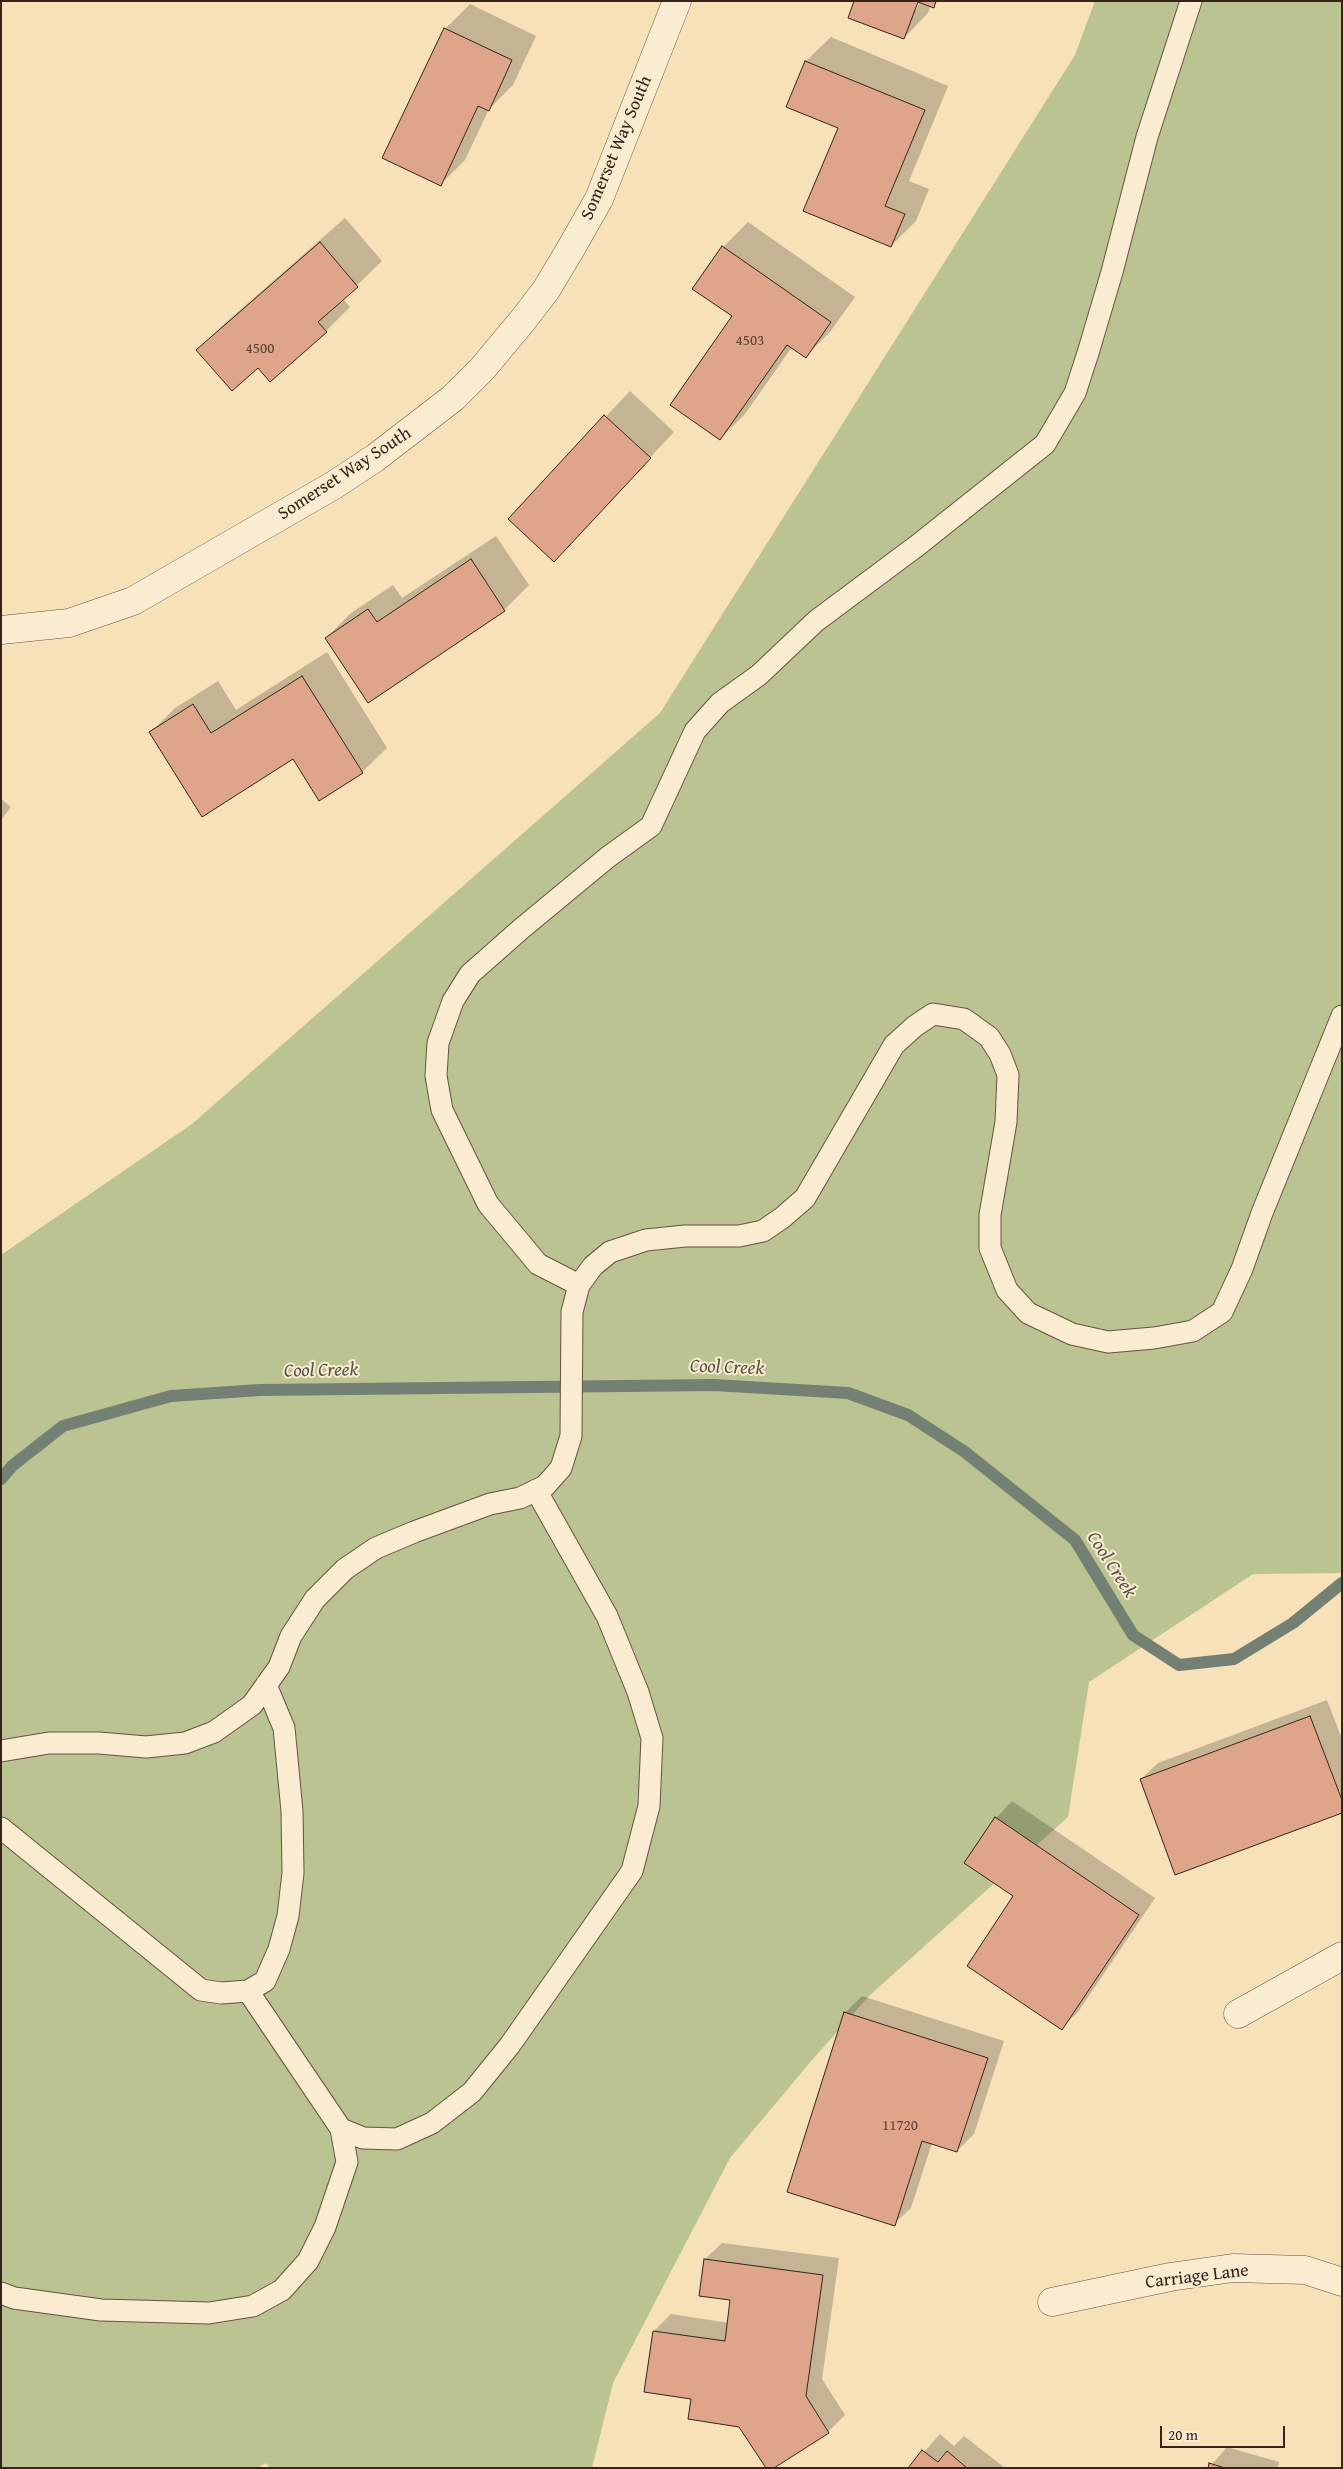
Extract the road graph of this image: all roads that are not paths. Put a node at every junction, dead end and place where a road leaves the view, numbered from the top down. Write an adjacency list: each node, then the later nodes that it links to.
1 (677, 1): 3 (street, Somerset Way South)
2 (1191, 1): 5 (lane)
3 (1, 630)
4 (1342, 1016): 5 (lane)
5 (579, 1285): 6 (lane)
6 (536, 1490): 7 (lane); 13 (lane)
7 (266, 1685): 8 (lane); 11 (lane)
8 (1, 1751)
9 (1, 1828): 11 (lane)
10 (1342, 1956): 12 (street)
11 (248, 1991): 13 (lane)
12 (1238, 2014)
13 (341, 2129): 15 (lane)
14 (1342, 2282): 16 (street, Carriage Lane)
15 (1, 2293)
16 (1052, 2302)

